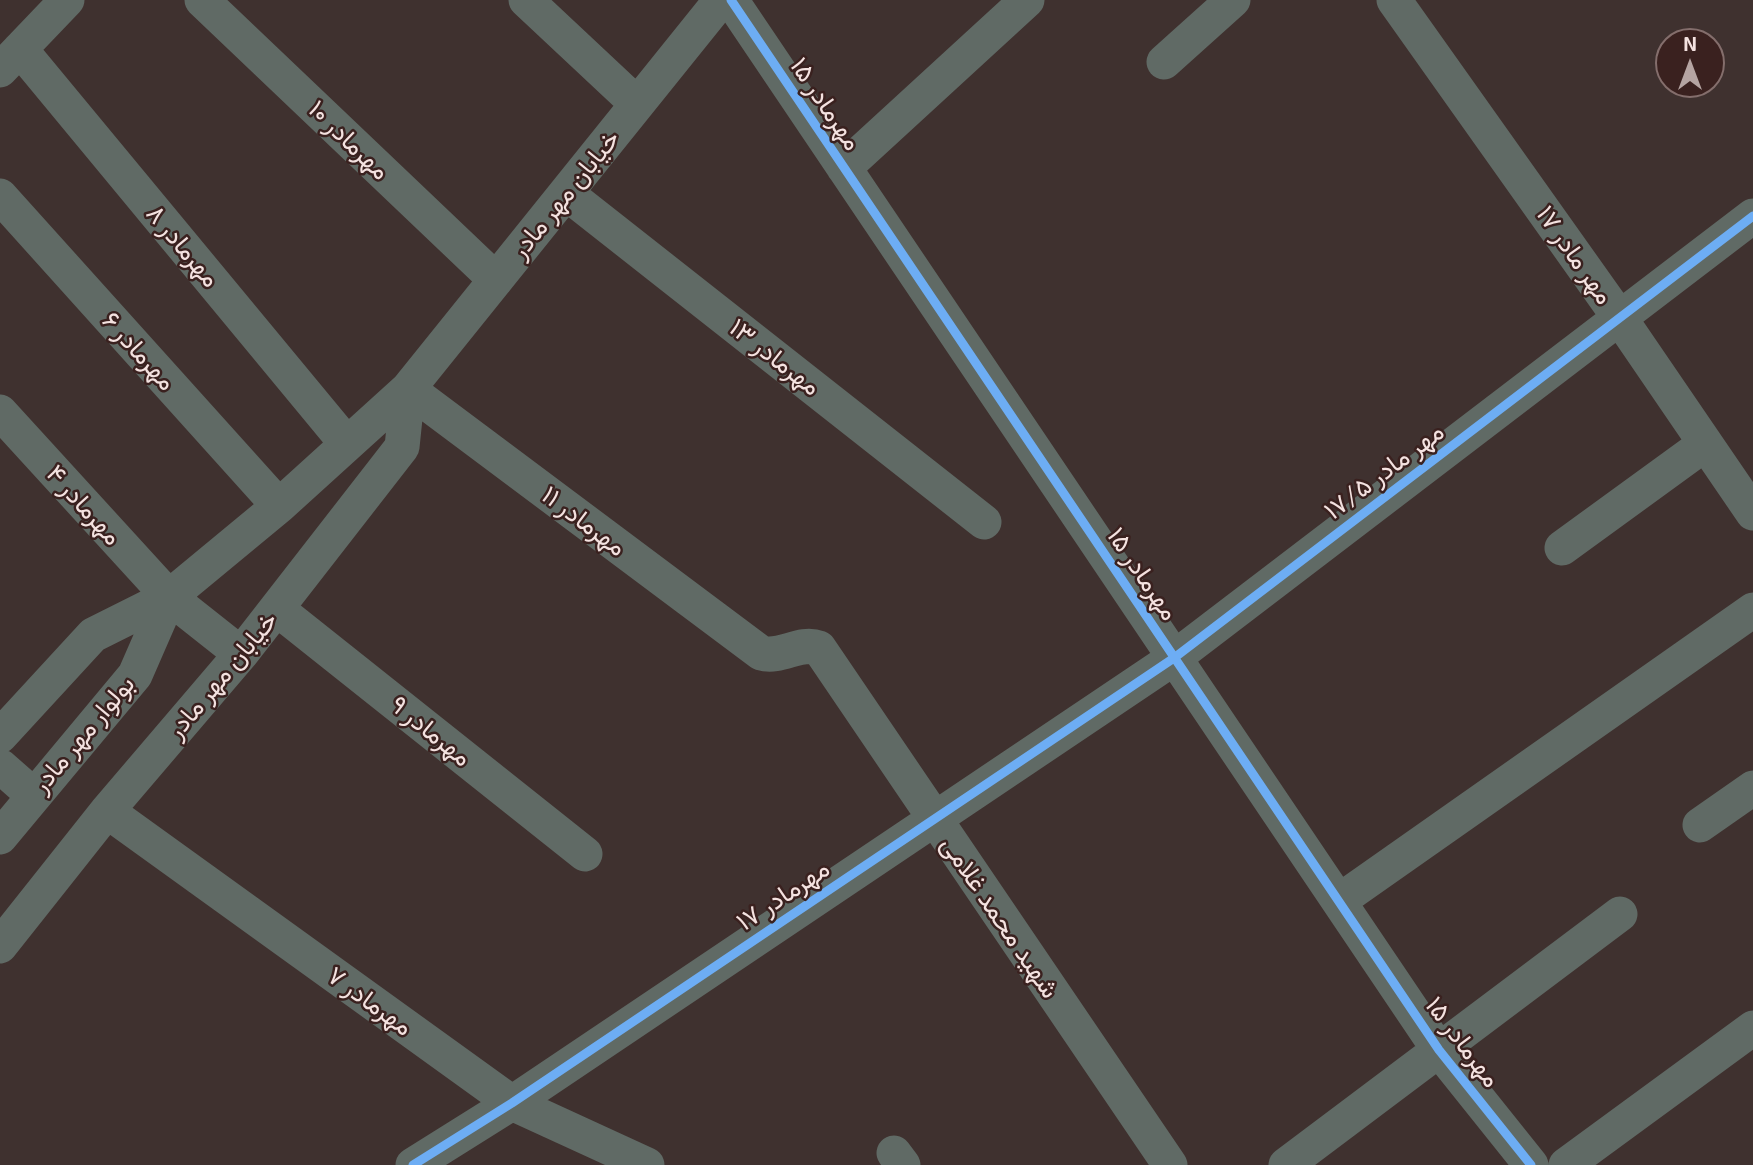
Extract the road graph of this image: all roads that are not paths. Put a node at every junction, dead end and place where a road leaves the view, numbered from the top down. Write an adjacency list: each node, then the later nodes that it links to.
1 (67, 0): 9 (street)
2 (202, 0): 16 (street, مهرمادر ۱۰)
3 (526, 0): 11 (street)
4 (721, 0): 11 (street, خیابان مهر مادر)
5 (731, 0): 12 (street, مهرمادر ۱۵)
6 (1027, 0): 12 (street)
7 (1233, 0): 10 (street)
8 (1394, 0): 17 (street, مهر مادر ۱۷)
9 (10, 60): 20 (street, مهرمادر ۸)
10 (1164, 62)
11 (637, 104): 13 (street, خیابان مهر مادر)
12 (844, 169): 31 (street, مهرمادر ۱۵)
13 (566, 192): 16 (street, خیابان مهر مادر); 24 (street, مهرمادر ۱۳)
14 (0, 196): 22 (street, مهرمادر ۶)
15 (1753, 216): 17 (street, مهر مادر ۱۷/۵)
16 (496, 280): 18 (street, خیابان مهر مادر)
17 (1619, 317): 21 (street, مهر مادر ۱۷); 31 (street, مهر مادر ۱۷/۵)
18 (408, 389): 20 (street, خیابان مهر مادر); 27 (street, خیابان مهر مادر); 29 (street, مهرمادر ۱۱)
19 (0, 412): 26 (street, مهرمادر ۴)
20 (347, 444): 22 (street, خیابان مهر مادر)
21 (1705, 444): 23 (street, مهر مادر ۱۷); 25 (street)
22 (279, 506): 26 (street, خیابان مهر مادر)
23 (1753, 513)
24 (985, 522)
25 (1562, 548)
26 (169, 597): 30 (street, مهرمادر ۴); 32 (street); 35 (street, بولوار مهر مادر)
27 (277, 609): 30 (street, خیابان مهر مادر); 40 (street, مهرمادر ۹)
28 (1753, 610): 41 (street)
29 (761, 653): 37 (street, شهید محمد غلامی)
30 (241, 654): 36 (street, خیابان مهر مادر)
31 (1174, 658): 37 (street, مهرمادر ۱۷); 41 (street, مهرمادر ۱۵)
32 (0, 736)
33 (0, 766): 35 (street)
34 (1753, 788): 38 (street)
35 (33, 795): 39 (street, بولوار مهر مادر)
36 (107, 811): 43 (street, خیابان مهر مادر); 46 (street, مهرمادر ۷)
37 (933, 819): 46 (street, مهرمادر ۱۷); 49 (street, شهید محمد غلامی)
38 (1700, 825)
39 (0, 837)
40 (585, 854)
41 (1339, 901): 45 (street, مهرمادر ۱۵)
42 (1620, 914): 45 (street)
43 (0, 946)
44 (1753, 1028): 52 (street)
45 (1440, 1050): 50 (street); 51 (street, مهرمادر ۱۵)
46 (512, 1103): 47 (street, مهرمادر ۱۷); 48 (street, مهرمادر ۷)
47 (413, 1165)
48 (647, 1165)
49 (1170, 1165)
50 (1286, 1165)
51 (1531, 1165)
52 (1566, 1165)

